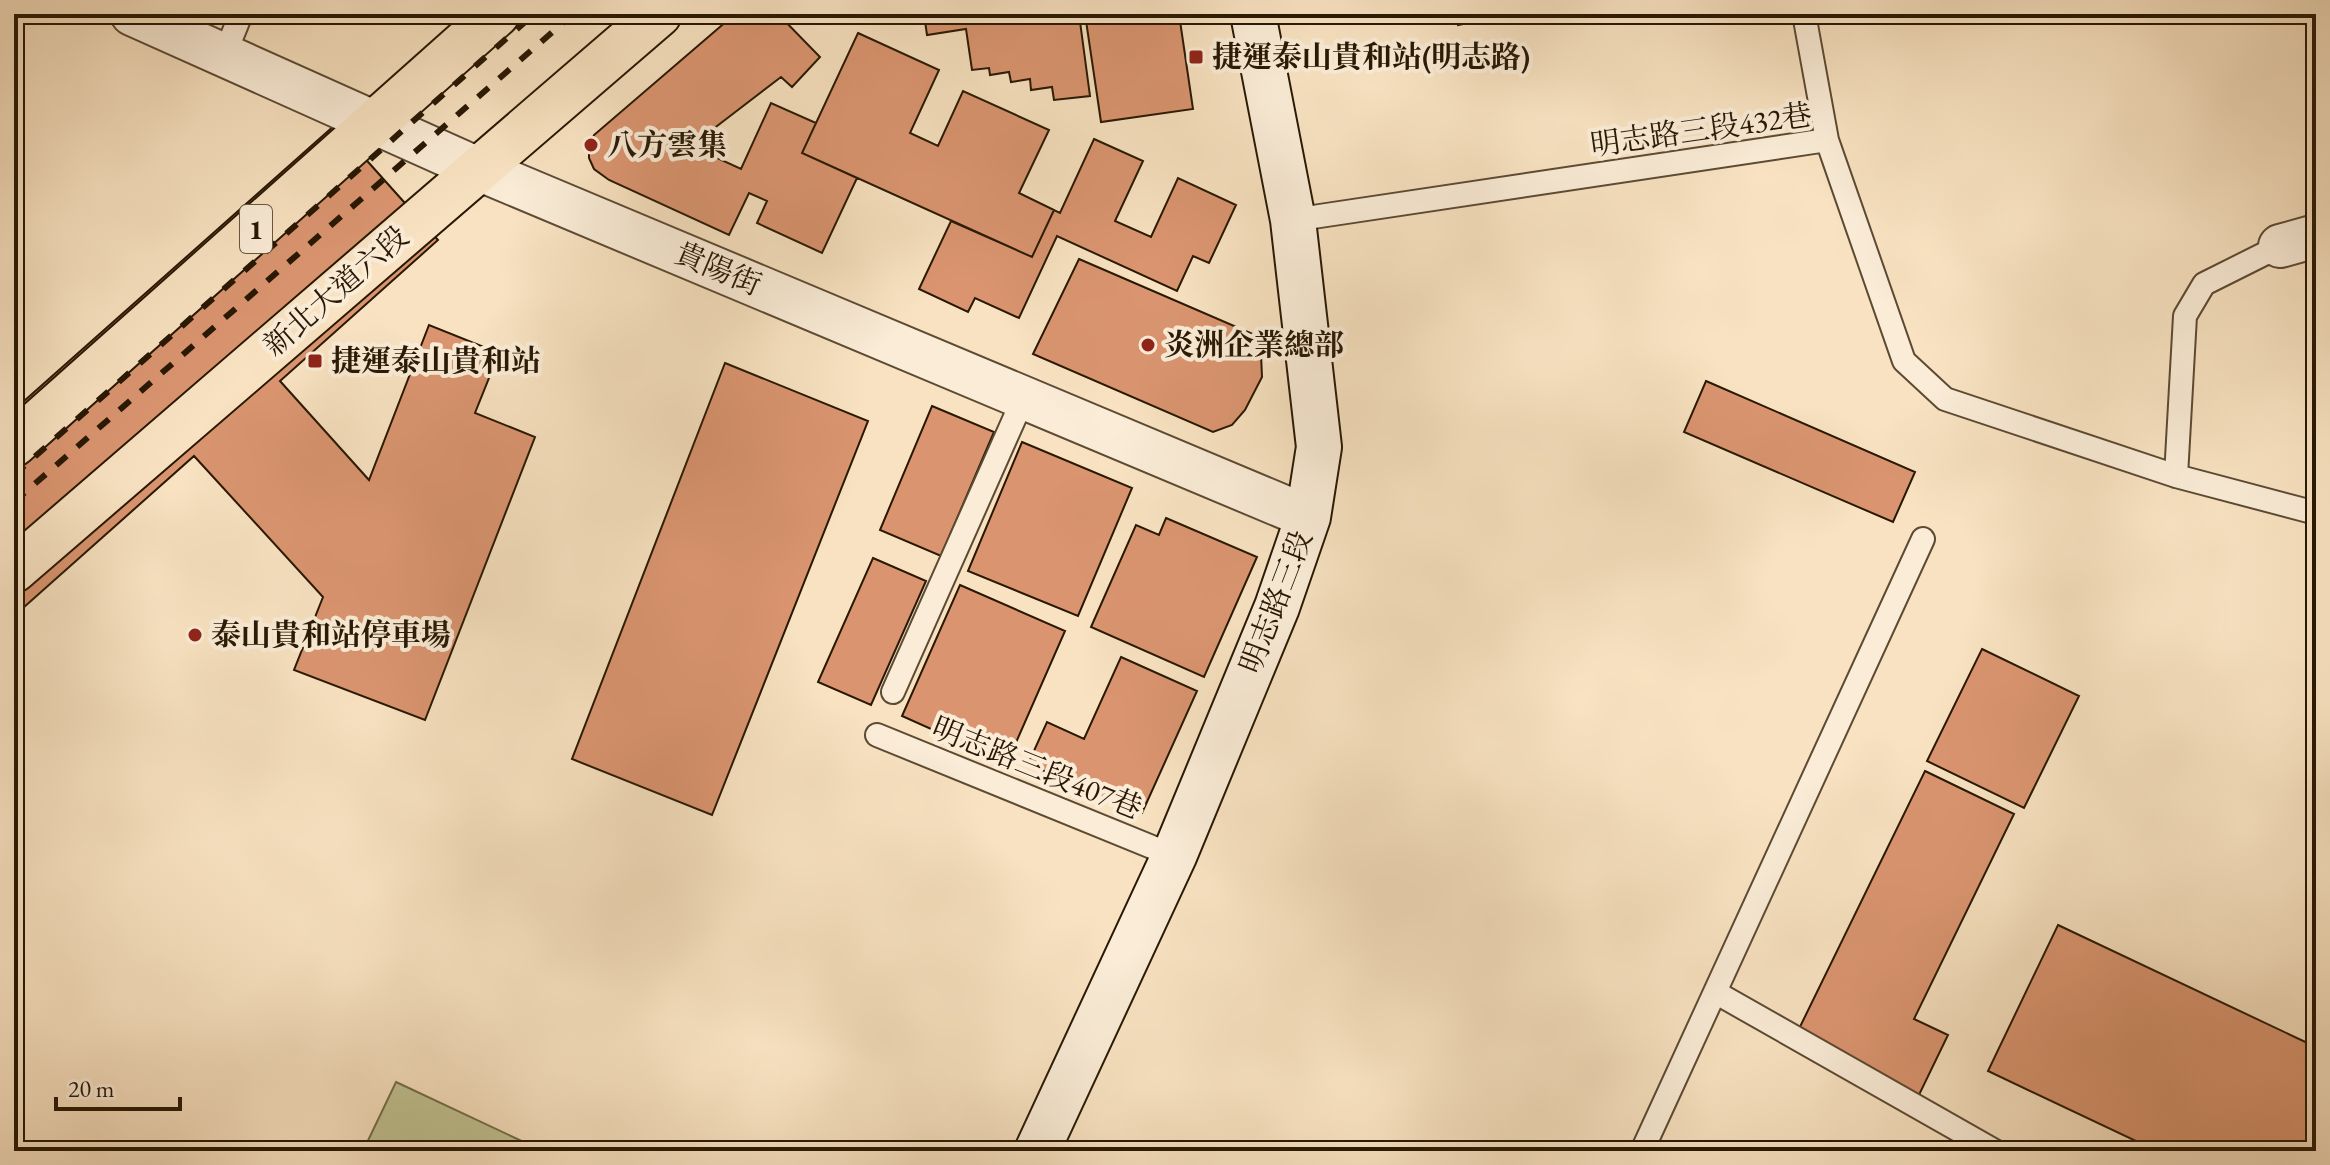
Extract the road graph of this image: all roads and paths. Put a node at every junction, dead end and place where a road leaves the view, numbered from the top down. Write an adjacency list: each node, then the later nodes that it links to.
1 (132, 14): 7 (street, 貴陽街)
2 (241, 14): 7 (lane)
3 (497, 14): 8 (main road, 1)
4 (659, 14): 10 (main road, 新北大道六段)
5 (1253, 14): 11 (main road, 明志路三段)
6 (1804, 14): 9 (lane)
7 (224, 56): 8 (street, 貴陽街)
8 (376, 122): 10 (street, 貴陽街); 14 (main road, 1)
9 (1827, 140): 11 (lane, 明志路三段432巷); 15 (lane, 明志路三段432巷)
10 (478, 169): 13 (street, 貴陽街); 19 (main road, 新北大道六段)
11 (1293, 220): 17 (main road, 明志路三段)
12 (2298, 241): 15 (lane)
13 (1024, 397): 17 (street, 貴陽街); 20 (lane)
14 (14, 444)
15 (2176, 476): 16 (lane, 明志路三段432巷)
16 (2316, 513)
17 (1308, 517): 22 (main road, 明志路三段)
18 (1923, 539): 23 (lane)
19 (14, 570)
20 (893, 692)
21 (877, 735): 22 (lane, 明志路三段407巷)
22 (1174, 856): 24 (main road, 明志路三段)
23 (1715, 992): 25 (lane); 26 (lane)
24 (1037, 1151)
25 (1642, 1151)
26 (1995, 1151)

